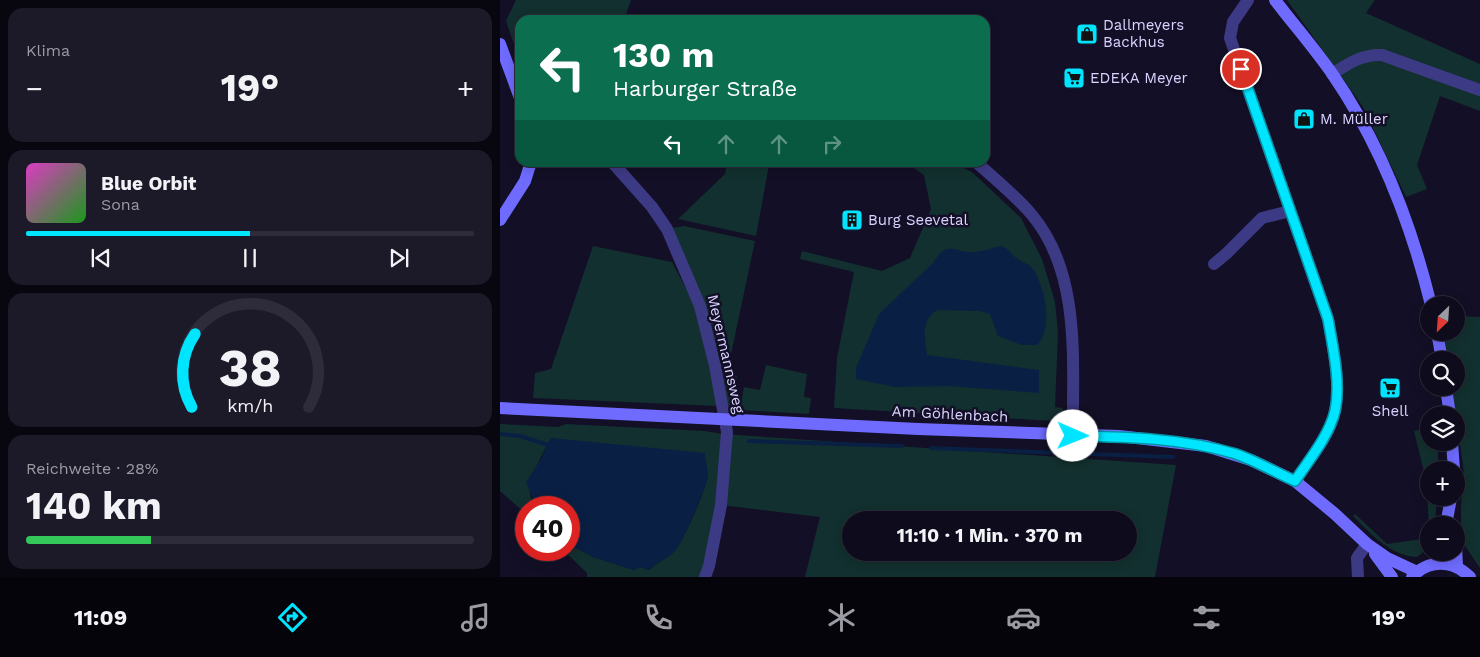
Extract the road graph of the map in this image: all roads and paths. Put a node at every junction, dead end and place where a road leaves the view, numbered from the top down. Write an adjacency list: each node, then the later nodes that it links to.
1 (1248, 0): 10 (street)
2 (1275, 0): 4 (street)
3 (500, 44): 5 (street)
4 (1332, 74): 6 (street); 13 (street)
5 (515, 84)
6 (1480, 90)
7 (529, 167): 11 (street)
8 (616, 167): 15 (street, Meyermannsweg)
9 (981, 167): 16 (street)
10 (1290, 211): 12 (street); 17 (street)
11 (500, 220)
12 (1214, 264)
13 (1429, 296)
14 (500, 408): 15 (street, Am Göhlenbach)
15 (724, 418): 16 (street, Am Göhlenbach); 24 (street, Meyermannsweg)
16 (1073, 436): 17 (street, Am Göhlenbach)
17 (1295, 481): 18 (street, Am Göhlenbach)
18 (1368, 544): 23 (street, Am Göhlenbach); 25 (street); 26 (street, Am Göhlenbach)
19 (1433, 561): 23 (street)
20 (1442, 561): 22 (street)
21 (1456, 561): 22 (street)
22 (1456, 567): 27 (street)
23 (1415, 575)
24 (705, 577)
25 (1358, 577)
26 (1392, 577)
27 (1470, 577)

